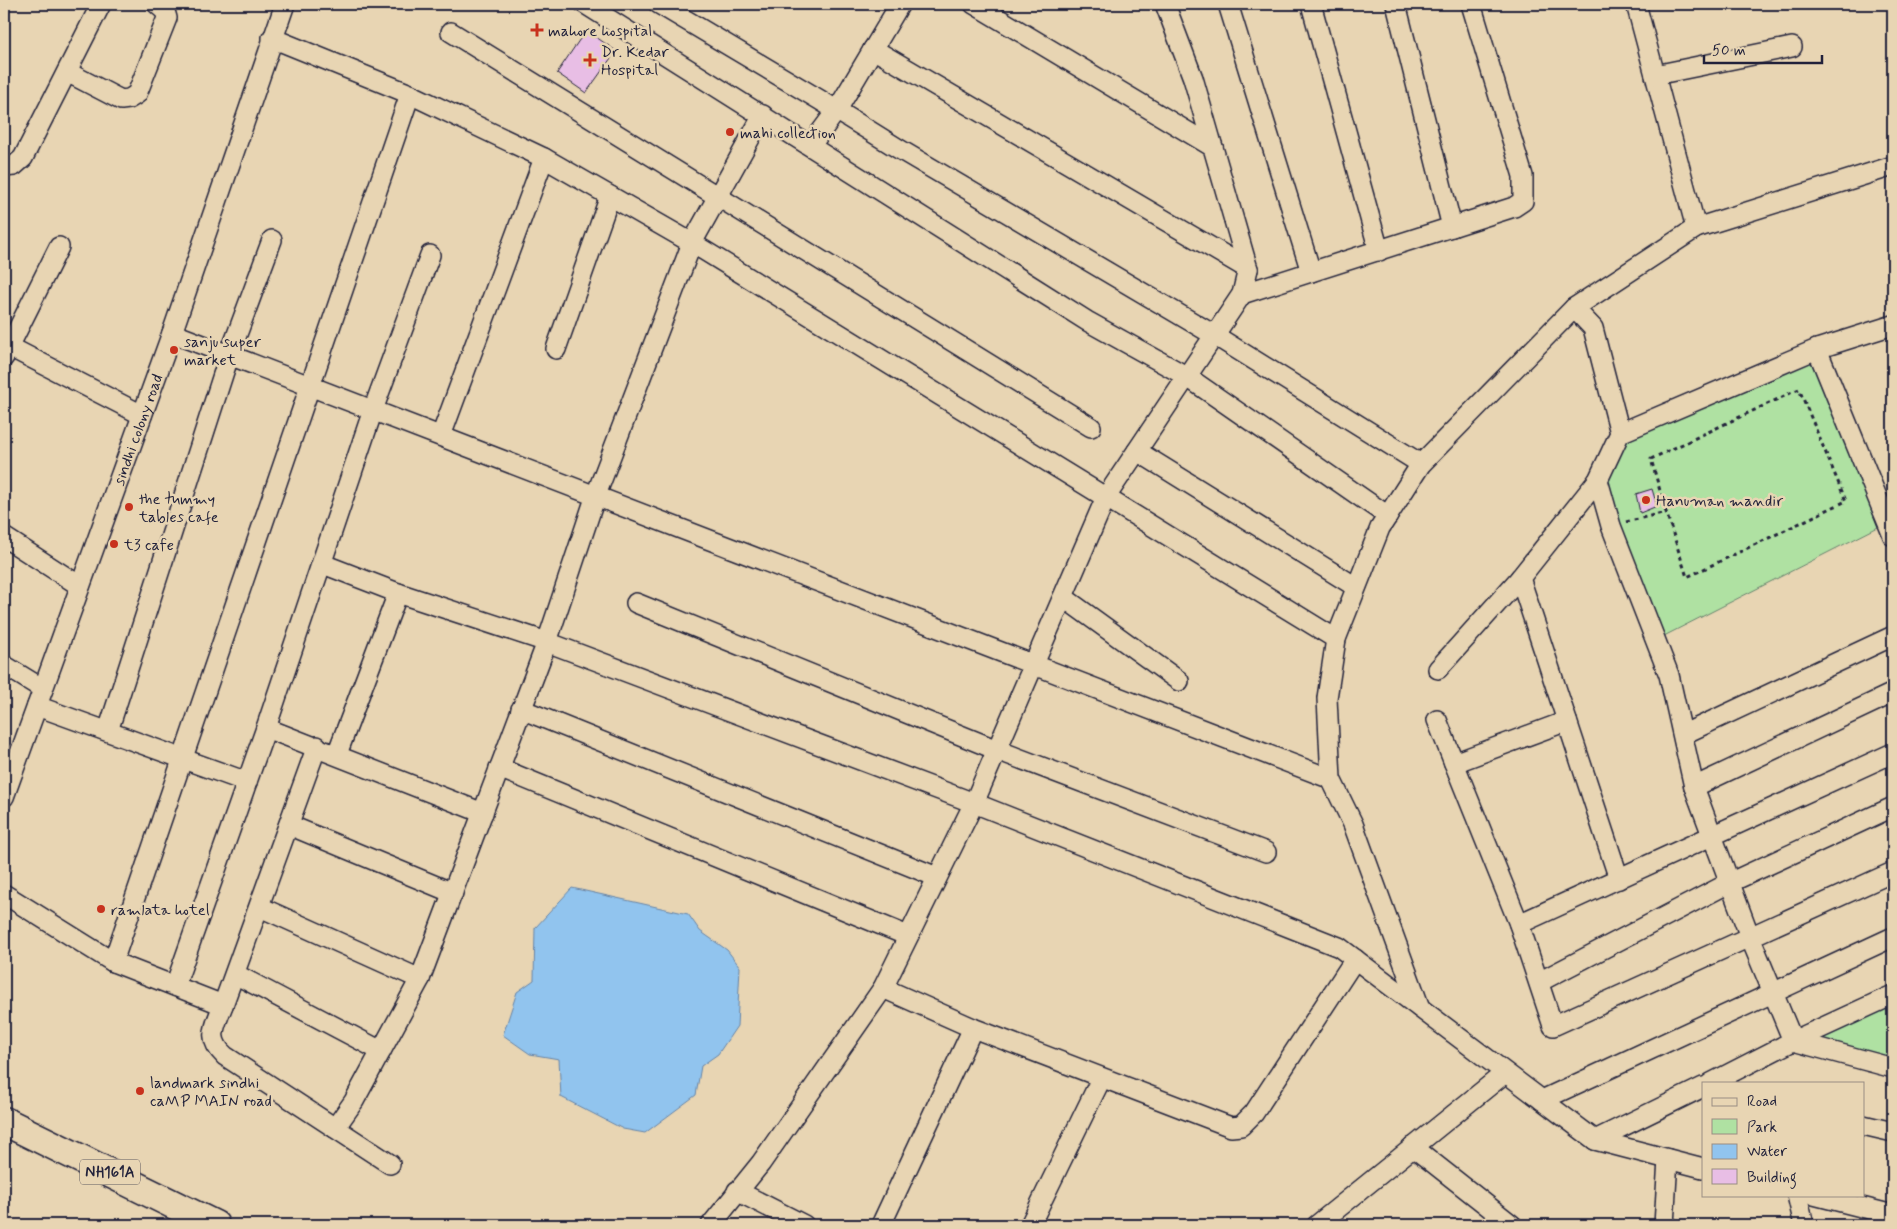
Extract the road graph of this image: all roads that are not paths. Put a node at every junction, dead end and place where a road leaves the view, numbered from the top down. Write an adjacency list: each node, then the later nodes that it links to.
1 (101, 4): 18 (street)
2 (157, 4): 18 (street)
3 (284, 4): 15 (street, sindhi colony road)
4 (585, 4): 22 (street)
5 (659, 4): 21 (street)
6 (900, 4): 17 (street)
7 (974, 4): 24 (street)
8 (1165, 4): 24 (street)
9 (1228, 4): 38 (street)
10 (1311, 4): 35 (street)
11 (1396, 4): 30 (street)
12 (1471, 4): 30 (street)
13 (1636, 4): 19 (street)
14 (451, 32): 29 (street)
15 (272, 38): 20 (street); 42 (street, sindhi colony road)
16 (1792, 47): 19 (street)
17 (873, 49): 21 (street); 37 (street)
18 (67, 72): 27 (street)
19 (1655, 75): 31 (street)
20 (410, 94): 25 (street); 49 (street)
21 (837, 110): 23 (street); 43 (street)
22 (763, 115): 23 (street); 29 (street)
23 (811, 145): 48 (street)
24 (1212, 147): 37 (street)
25 (544, 158): 28 (street); 54 (street)
26 (1893, 166): 31 (street)
27 (4, 167)
28 (610, 196): 33 (street); 45 (street)
29 (718, 196): 33 (street); 52 (street)
30 (1452, 227): 35 (street)
31 (1696, 228): 40 (street)
32 (272, 240): 47 (street)
33 (692, 242): 58 (street); 59 (street)
34 (59, 247): 44 (street)
35 (1380, 251): 38 (street)
36 (430, 255): 50 (street)
37 (1248, 270): 39 (street)
38 (1312, 272): 39 (street)
39 (1242, 294): 43 (street)
40 (1574, 308): 53 (street); 56 (street)
41 (1893, 325): 46 (street)
42 (172, 333): 47 (street); 51 (street, sindhi colony road)
43 (1214, 335): 48 (street); 56 (street)
44 (6, 349): 51 (street)
45 (556, 349)
46 (1817, 349): 53 (street); 61 (street)
47 (230, 356): 49 (street); 83 (street)
48 (1186, 376): 55 (street); 60 (street)
49 (310, 388): 50 (street); 89 (street)
50 (373, 410): 54 (street); 63 (street)
51 (142, 415): 65 (street, sindhi colony road)
52 (1091, 427)
53 (1620, 433): 57 (street)
54 (441, 436): 58 (street)
55 (1137, 451): 59 (street); 66 (street)
56 (1421, 464): 60 (street)
57 (1598, 480): 64 (street); 84 (street)
58 (596, 495): 72 (street); 74 (street)
59 (1106, 497): 68 (street); 71 (street)
60 (1388, 516): 66 (street)
61 (1893, 536)
62 (4, 537): 65 (street)
63 (322, 564): 67 (street); 82 (street)
64 (1520, 578): 75 (street); 81 (street)
65 (80, 586): 78 (street, sindhi colony road)
66 (1356, 587): 71 (street)
67 (398, 593): 72 (street); 88 (street)
68 (1063, 597): 74 (street); 76 (street)
69 (636, 603): 86 (street)
70 (1893, 636): 84 (street)
71 (1336, 639): 92 (street)
72 (547, 642): 79 (street); 96 (street)
73 (4, 665): 78 (street)
74 (1034, 666): 86 (street); 92 (street)
75 (1438, 670)
76 (1179, 681)
77 (1893, 693): 94 (street)
78 (40, 698): 83 (street); 95 (street, sindhi colony road)
79 (522, 709): 91 (street); 103 (street)
80 (1437, 720): 90 (street)
81 (1567, 721): 90 (street); 104 (street)
82 (266, 728): 85 (street); 93 (street)
83 (108, 731): 89 (street)
84 (1684, 734): 94 (street)
85 (317, 746): 88 (street); 99 (street)
86 (997, 750): 96 (street); 101 (street)
87 (1893, 753): 100 (street)
88 (337, 754): 98 (street)
89 (183, 758): 93 (street); 114 (street)
90 (1454, 763): 109 (street)
91 (499, 768): 98 (street); 110 (street)
92 (1331, 779): 123 (street)
93 (247, 782): 118 (street)
94 (1694, 787): 100 (street)
95 (5, 789)
96 (974, 803): 103 (street); 113 (street)
97 (1893, 807): 105 (street)
98 (483, 813): 106 (street)
99 (289, 825): 106 (street); 108 (street)
100 (1714, 835): 104 (street); 105 (street)
101 (1266, 852)
102 (1893, 872): 111 (street)
103 (937, 877): 110 (street)
104 (1619, 879): 109 (street)
105 (1731, 882): 111 (street); 117 (street)
106 (453, 892): 116 (street)
107 (4, 894): 114 (street)
108 (260, 907): 115 (street); 116 (street)
109 (1519, 924): 117 (street)
110 (908, 936): 119 (street)
111 (1750, 936): 117 (street); 120 (street)
112 (1893, 937): 120 (street)
113 (1355, 959): 123 (street); 129 (street)
114 (113, 962): 118 (street)
115 (235, 974): 122 (street); 126 (street)
116 (420, 979): 126 (street)
117 (1539, 982)
118 (175, 986): 122 (street)
119 (883, 988): 124 (street); 142 (street)
120 (1772, 993): 125 (street); 132 (street)
121 (1893, 995): 125 (street)
122 (223, 1006): 135 (street)
123 (1420, 1008): 128 (street)
124 (973, 1028): 129 (street); 149 (street)
125 (1793, 1041): 127 (street); 130 (street)
126 (381, 1051): 135 (street)
127 (1893, 1068)
128 (1505, 1073): 132 (street); 138 (street)
129 (1101, 1079): 150 (street)
130 (1713, 1082)
131 (1702, 1087): 137 (street)
132 (1542, 1100): 137 (street)
133 (4, 1121): 146 (highway, NH161A)
134 (1864, 1125): 136 (street)
135 (335, 1128): 140 (street)
136 (1893, 1132)
137 (1595, 1140): 139 (street)
138 (1413, 1147): 151 (street); 152 (street)
139 (1668, 1159): 141 (street); 153 (street)
140 (390, 1164)
141 (1702, 1168)
142 (737, 1191): 147 (street); 148 (street)
143 (1797, 1196): 154 (street)
144 (1818, 1196): 145 (street)
145 (1893, 1215)
146 (215, 1225)
147 (711, 1225)
148 (804, 1225)
149 (881, 1225)
150 (1030, 1225)
151 (1317, 1225)
152 (1512, 1225)
153 (1664, 1225)
154 (1804, 1225)

